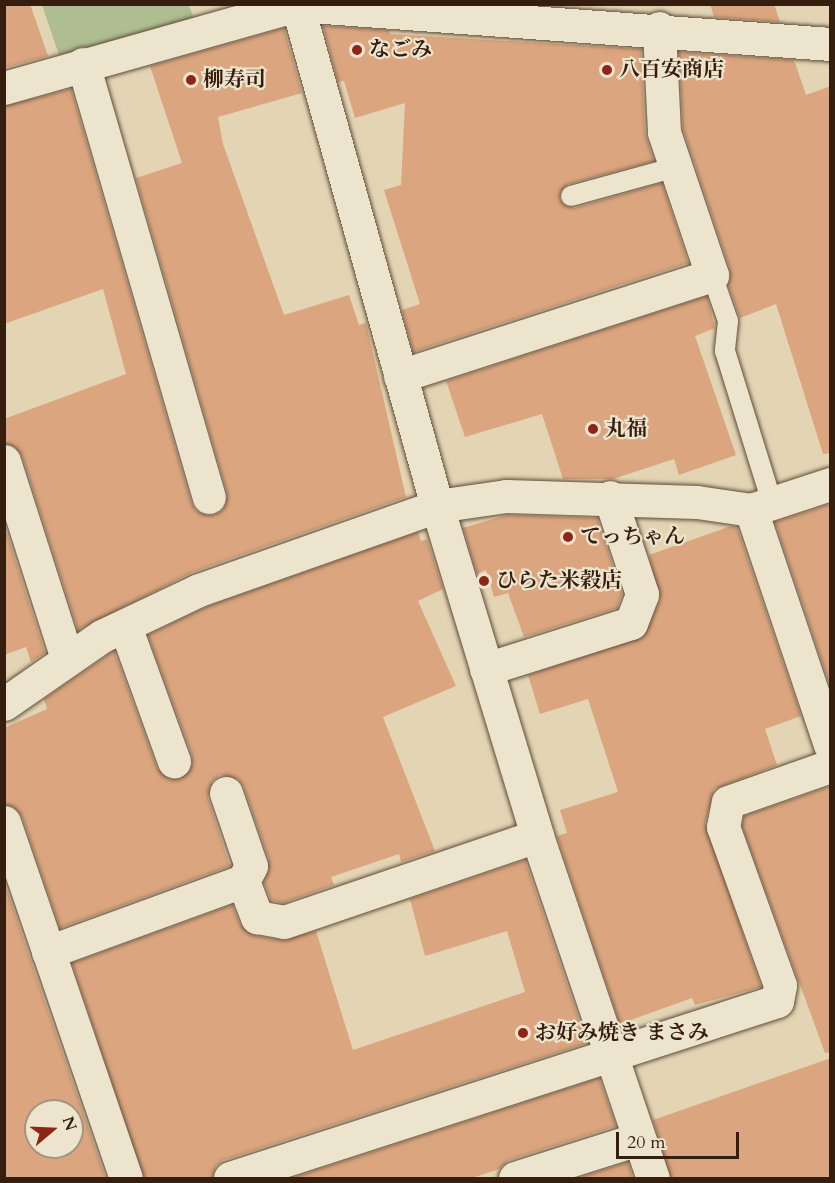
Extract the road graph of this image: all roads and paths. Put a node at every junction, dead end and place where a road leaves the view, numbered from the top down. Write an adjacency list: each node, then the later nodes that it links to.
1 (297, 5): 2 (street); 4 (street); 9 (street)
2 (675, 21): 3 (street); 6 (street)
3 (831, 44)
4 (83, 64): 5 (street); 12 (street)
5 (4, 88)
6 (676, 167): 7 (lane); 8 (street)
7 (571, 196)
8 (712, 275): 9 (street); 15 (lane)
9 (400, 376): 14 (street)
10 (4, 461): 17 (street)
11 (831, 484): 15 (street)
12 (209, 497)
13 (610, 497): 14 (street); 15 (street); 18 (street)
14 (437, 506): 16 (street); 18 (street)
15 (761, 506): 20 (street)
16 (125, 626): 17 (street); 21 (street)
17 (67, 659): 19 (street)
18 (486, 669): 25 (street)
19 (4, 704)
20 (831, 745)
21 (174, 761)
22 (831, 766): 28 (street)
23 (226, 793): 26 (street)
24 (4, 822): 27 (street)
25 (537, 836): 26 (street); 28 (street)
26 (243, 881): 27 (street)
27 (48, 952): 30 (street)
28 (610, 1053): 29 (street); 31 (street)
29 (638, 1139): 32 (street); 33 (street)
30 (126, 1179)
31 (230, 1179)
32 (515, 1179)
33 (653, 1179)

